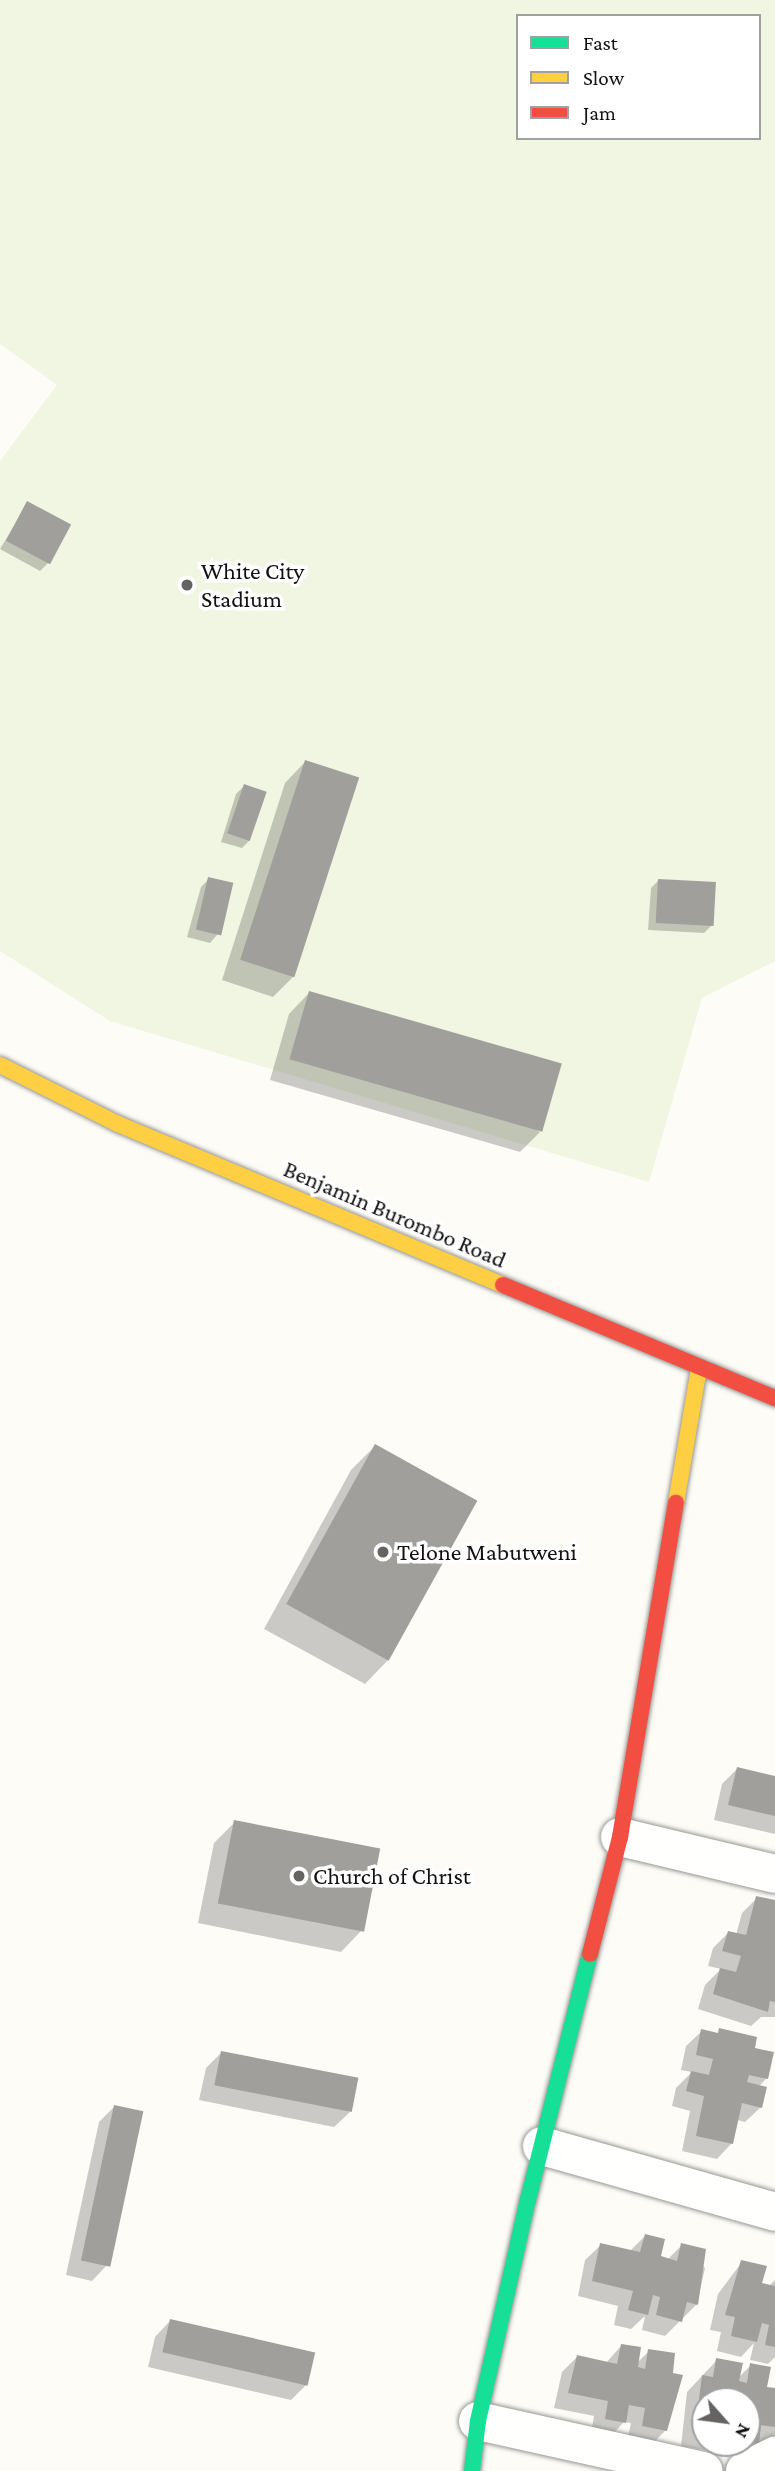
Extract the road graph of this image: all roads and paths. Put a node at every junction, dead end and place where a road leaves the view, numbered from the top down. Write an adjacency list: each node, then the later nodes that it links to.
1 (0, 1065): 2 (street, Benjamin Burombo Road)
2 (699, 1368): 3 (street, Benjamin Burombo Road); 4 (street)
3 (775, 1398)
4 (620, 1837): 5 (street); 6 (street)
5 (775, 1874)
6 (542, 2146): 7 (street); 8 (street)
7 (775, 2212)
8 (478, 2421): 10 (street); 11 (street)
9 (775, 2456): 12 (street)
10 (472, 2471)
11 (704, 2471)
12 (745, 2471)

